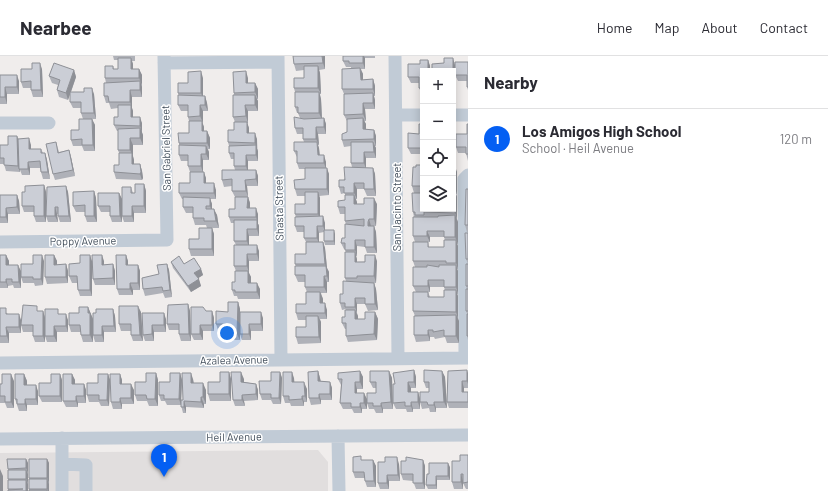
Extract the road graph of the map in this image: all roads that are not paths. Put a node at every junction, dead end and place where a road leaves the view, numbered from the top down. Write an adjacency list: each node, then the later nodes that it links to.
1 (396, 56): 4 (street, San Jacinto Street)
2 (278, 59): 3 (street); 15 (street, Shasta Street)
3 (164, 60): 11 (street, San Gabriel Street)
4 (396, 115): 5 (street); 13 (street, San Jacinto Street)
5 (420, 115)
6 (456, 115): 7 (street)
7 (468, 115)
8 (0, 123): 9 (street)
9 (49, 123)
10 (468, 175): 14 (street)
11 (167, 240): 12 (street, Poppy Avenue)
12 (0, 242)
13 (398, 358): 14 (street, Azalea Avenue); 15 (street, Azalea Avenue)
14 (466, 358)
15 (281, 360): 16 (street, Azalea Avenue)
16 (0, 363)
17 (468, 435): 18 (street, Heil Avenue)
18 (338, 436): 19 (street, Heil Avenue); 24 (street)
19 (62, 438): 20 (street, Heil Avenue); 21 (street)
20 (0, 439)
21 (62, 464): 22 (street); 23 (street)
22 (62, 491)
23 (86, 491)
24 (339, 491)

